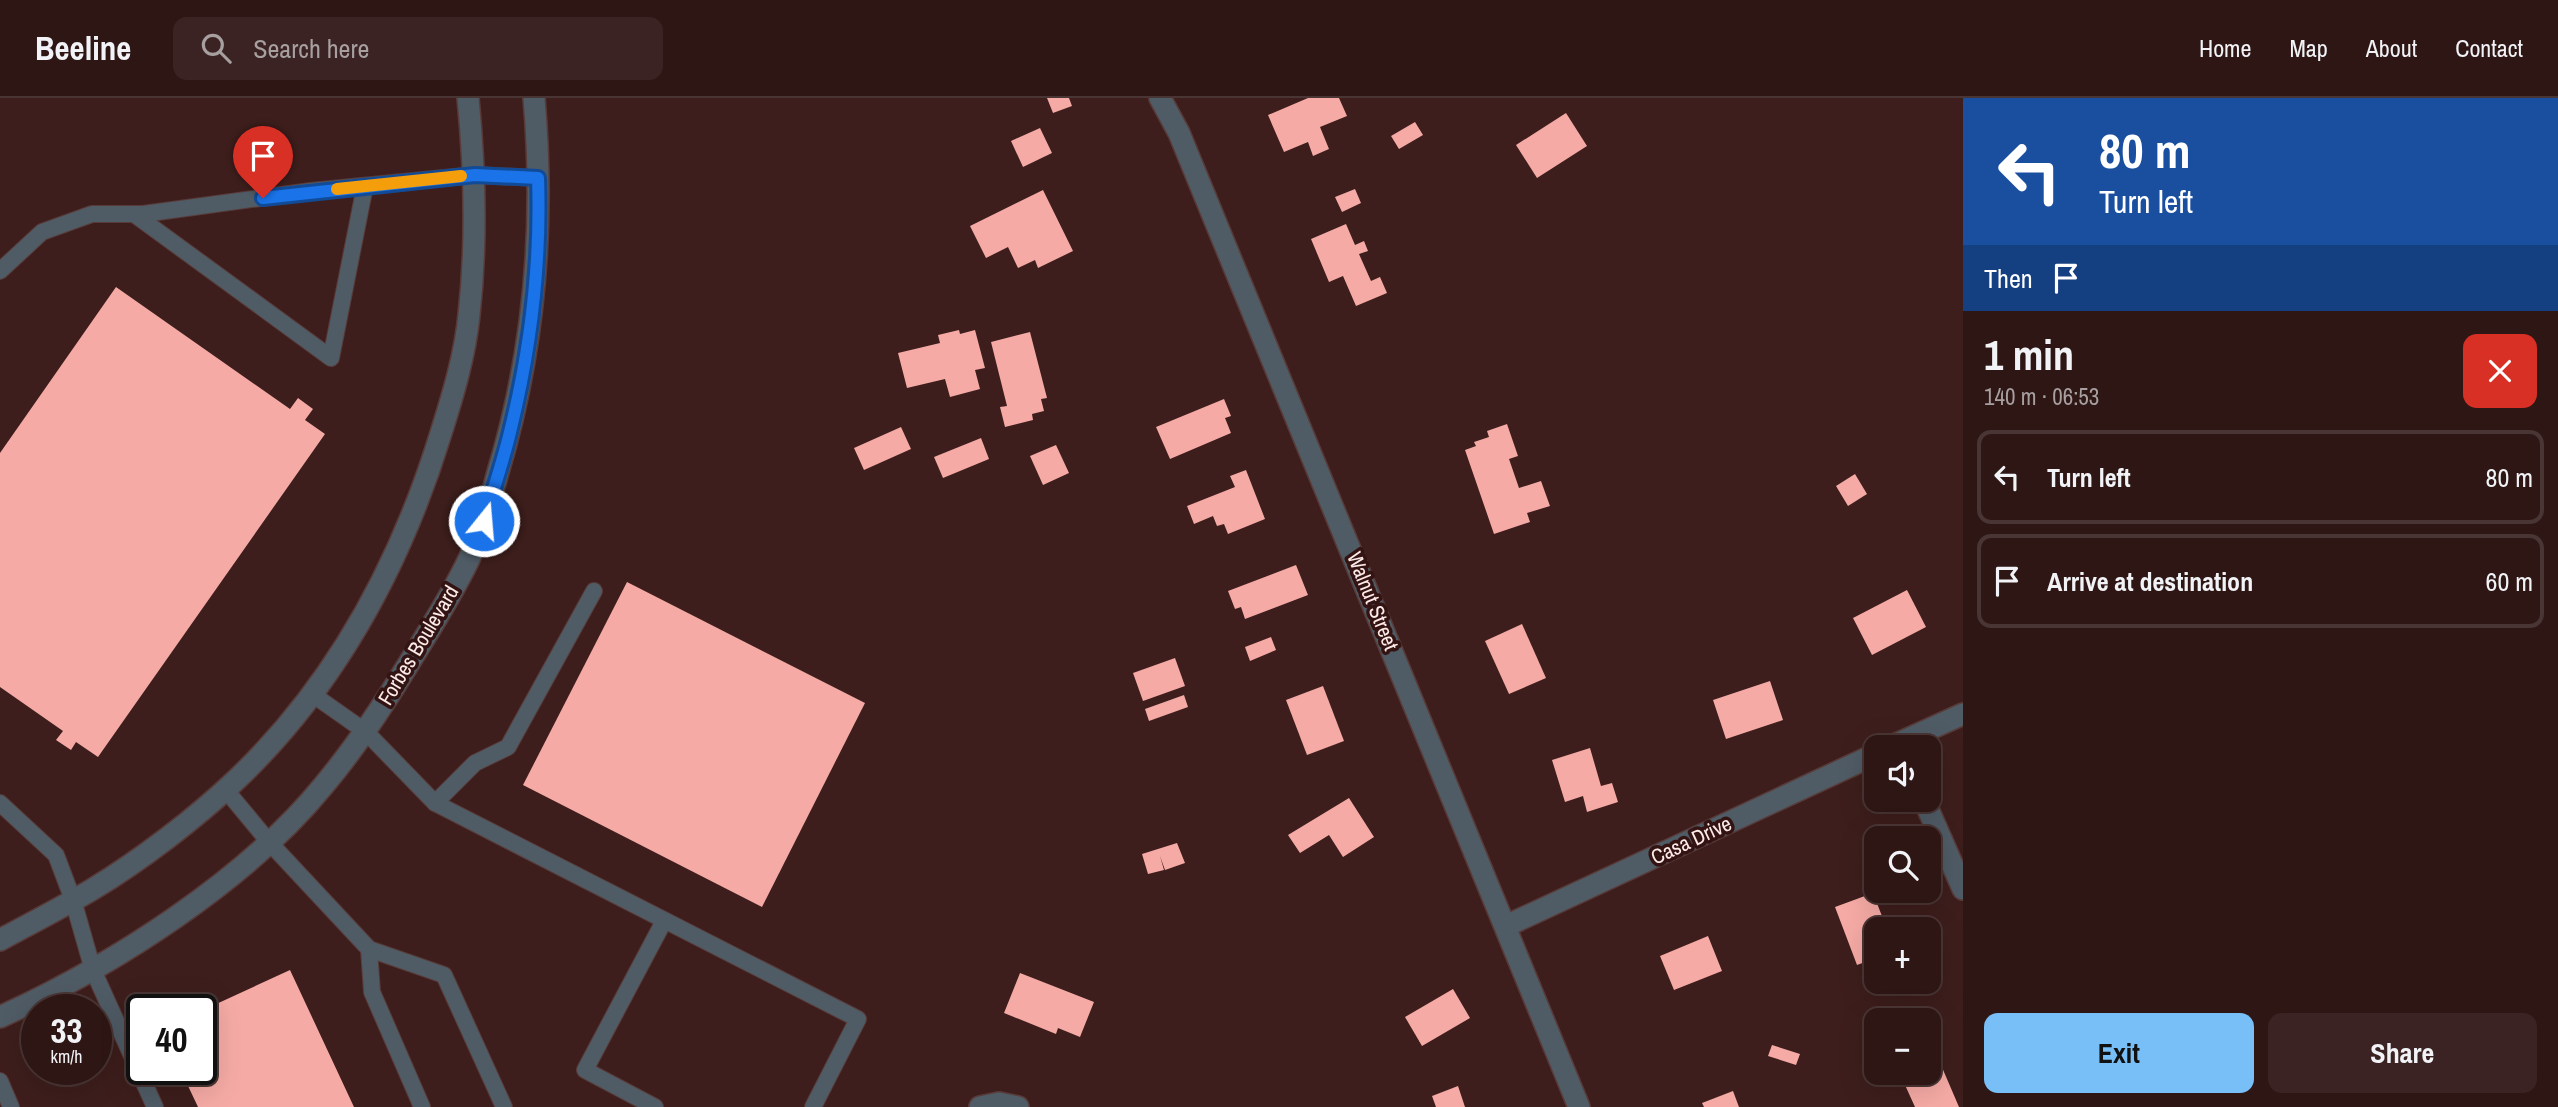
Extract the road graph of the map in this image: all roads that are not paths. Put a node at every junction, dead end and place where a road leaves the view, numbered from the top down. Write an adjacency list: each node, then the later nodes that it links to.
1 (468, 98): 4 (street)
2 (534, 98): 5 (street, Forbes Boulevard)
3 (1160, 98): 23 (street, Walnut Street)
4 (475, 175): 5 (lane); 6 (lane); 10 (street)
5 (538, 178): 12 (street, Forbes Boulevard)
6 (365, 186): 7 (lane); 7 (lane)
7 (134, 214): 8 (lane)
8 (0, 271)
9 (594, 592): 17 (lane)
10 (312, 694): 12 (lane); 15 (street)
11 (1963, 714): 13 (street)
12 (366, 732): 17 (lane); 19 (street, Forbes Boulevard)
13 (1919, 735)
14 (1864, 760): 23 (street, Casa Drive)
15 (225, 789): 19 (lane); 21 (street)
16 (0, 803): 21 (lane)
17 (435, 803): 22 (lane)
18 (1929, 812): 20 (street)
19 (269, 842): 25 (lane); 26 (street, Forbes Boulevard)
20 (1963, 889)
21 (73, 900): 24 (street); 26 (lane)
22 (664, 921): 33 (lane); 34 (lane)
23 (1506, 926): 37 (street, Walnut Street)
24 (0, 940)
25 (369, 949): 31 (lane); 32 (lane)
26 (93, 970): 27 (street, Forbes Boulevard); 30 (lane)
27 (0, 1017)
28 (0, 1081): 29 (lane)
29 (12, 1107)
30 (155, 1107)
31 (422, 1107)
32 (504, 1107)
33 (656, 1107)
34 (813, 1107)
35 (981, 1107): 36 (street)
36 (1018, 1107)
37 (1579, 1107)

